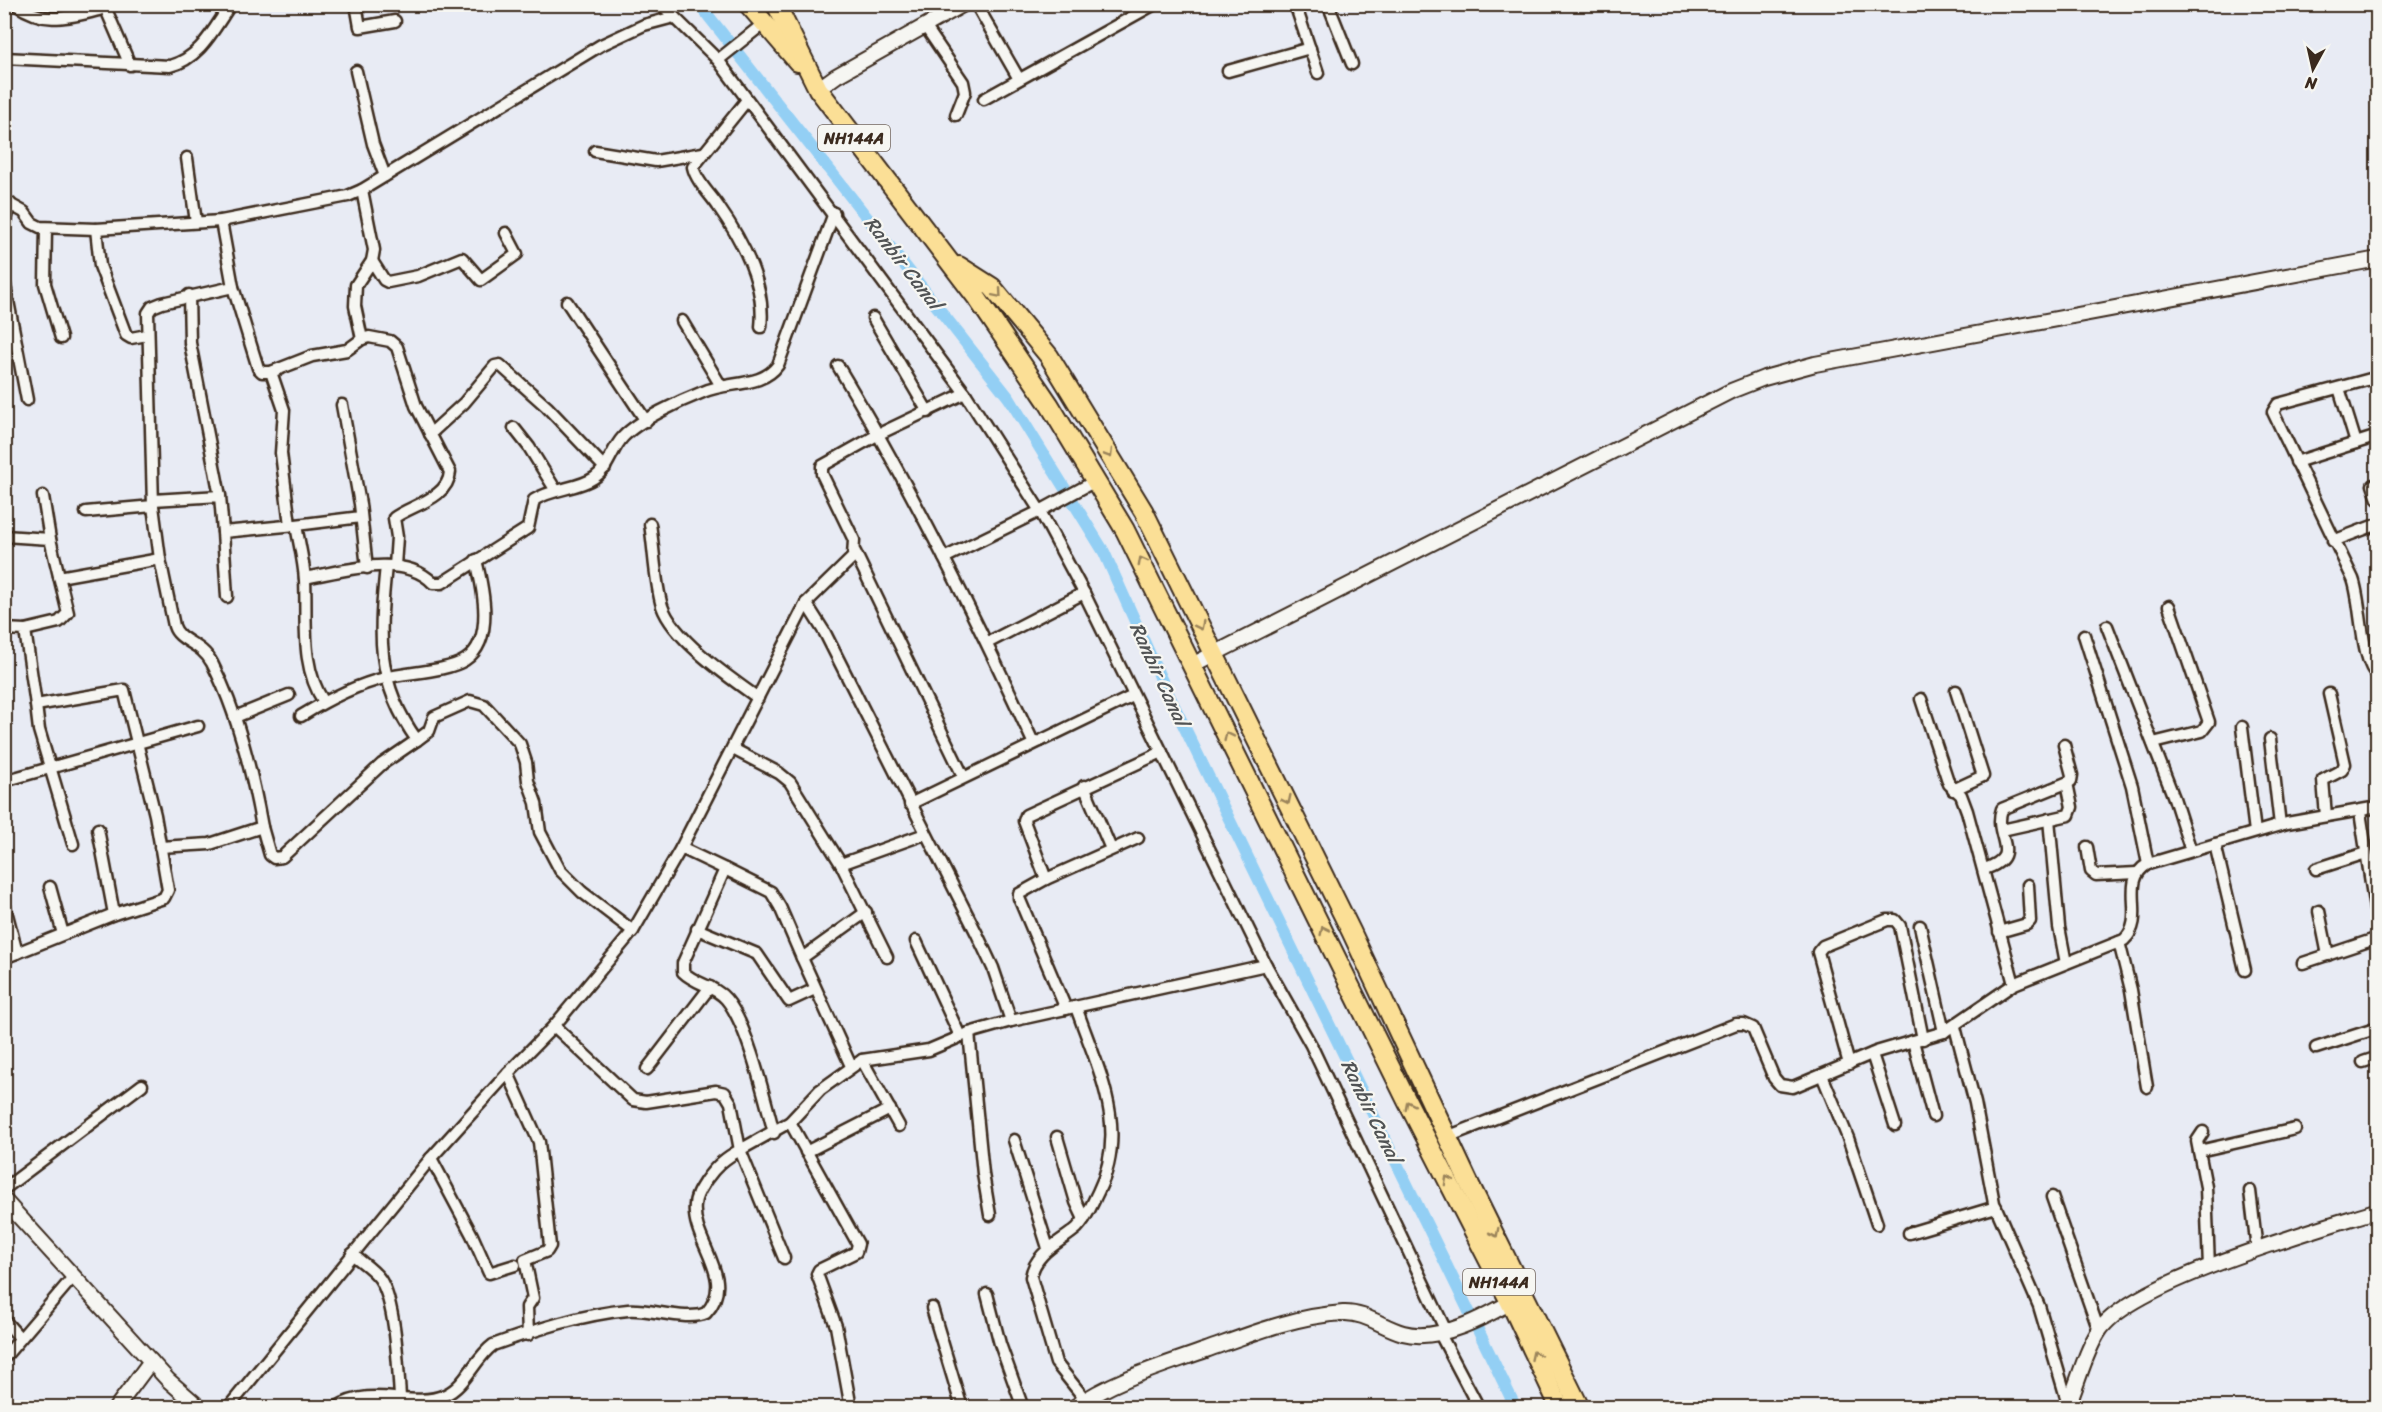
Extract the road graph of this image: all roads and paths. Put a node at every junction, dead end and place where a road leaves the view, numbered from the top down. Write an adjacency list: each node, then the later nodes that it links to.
1 (15, 4): 12 (street)
2 (231, 4): 21 (street)
3 (357, 4): 14 (street)
4 (662, 4): 13 (street)
5 (748, 4): 15 (highway, NH144A)
6 (776, 4): 24 (highway)
7 (964, 4): 16 (street)
8 (976, 4): 26 (street)
9 (1155, 4): 26 (street)
10 (1295, 4): 17 (street)
11 (1328, 4): 20 (street)
12 (105, 6): 21 (street)
13 (674, 17): 19 (street); 34 (street)
14 (395, 21)
15 (763, 24): 19 (street); 24 (highway, NH144A)
16 (925, 26): 27 (street); 30 (street)
17 (1310, 48): 22 (street); 25 (street)
18 (4, 58): 21 (street)
19 (718, 60): 29 (street)
20 (1352, 64)
21 (130, 65)
22 (1228, 70)
23 (356, 71): 34 (street)
24 (807, 72): 27 (highway, NH144A)
25 (1318, 73)
26 (1019, 80): 28 (street)
27 (818, 89): 44 (highway, NH144A)
28 (984, 99)
29 (747, 100): 32 (street); 37 (street)
30 (956, 115)
31 (595, 151): 32 (street)
32 (703, 153): 53 (street)
33 (187, 158): 39 (street)
34 (385, 176): 35 (street)
35 (362, 190): 38 (street); 46 (street)
36 (7, 202): 40 (street); 42 (street)
37 (834, 213): 60 (street); 62 (street)
38 (221, 221): 39 (street); 48 (street)
39 (196, 222): 41 (street)
40 (46, 229): 41 (street); 55 (street)
41 (96, 229): 54 (street)
42 (4, 230)
43 (506, 233): 46 (street)
44 (947, 255): 74 (highway, NH144A); 108 (highway, one-way to 108)
45 (2378, 259): 108 (street)
46 (372, 261): 56 (street)
47 (4, 280): 63 (street)
48 (233, 287): 49 (street); 58 (street)
49 (189, 295): 54 (street); 78 (street)
50 (567, 302): 66 (street)
51 (873, 318): 65 (street)
52 (682, 321): 60 (street)
53 (761, 327)
54 (147, 335): 80 (street)
55 (61, 338)
56 (362, 339): 58 (street); 68 (street)
57 (838, 366): 69 (street)
58 (271, 372): 86 (street)
59 (2378, 377): 61 (street)
60 (721, 386): 66 (street)
61 (2339, 388): 71 (street); 72 (street)
62 (965, 393): 65 (street); 81 (street)
63 (27, 400)
64 (342, 405): 83 (street)
65 (928, 412): 69 (street)
66 (646, 421): 73 (street)
67 (514, 428): 76 (street)
68 (430, 434): 73 (street); 95 (street)
69 (879, 434): 91 (street); 92 (street)
70 (2378, 436): 71 (street)
71 (2356, 443): 72 (street)
72 (2296, 462): 90 (street)
73 (605, 468): 76 (street)
74 (1089, 484): 81 (street); 109 (highway, NH144A, one-way to 74)
75 (2373, 485): 79 (street)
76 (555, 489): 94 (street)
77 (43, 496): 89 (street)
78 (220, 496): 80 (street); 87 (street)
79 (2378, 499)
80 (153, 503): 82 (street); 93 (street)
81 (1040, 511): 92 (street); 99 (street)
82 (86, 512)
83 (361, 517): 86 (street); 96 (street)
84 (650, 524): 116 (street)
85 (2378, 524): 90 (street)
86 (293, 525): 87 (street); 98 (street)
87 (223, 532): 100 (street)
88 (4, 536): 89 (street)
89 (50, 539): 97 (street)
90 (2332, 541): 110 (street)
91 (855, 552): 101 (street); 133 (street)
92 (944, 558): 107 (street)
93 (160, 559): 97 (street); 121 (street)
94 (476, 560): 95 (street); 111 (street)
95 (390, 566): 96 (street); 111 (street)
96 (367, 568): 98 (street)
97 (59, 577): 105 (street)
98 (305, 578): 118 (street)
99 (1084, 593): 107 (street); 115 (street)
100 (227, 597)
101 (806, 603): 116 (street); 138 (street)
102 (2169, 606): 128 (street)
103 (2107, 626): 128 (street)
104 (4, 629): 105 (street)
105 (25, 630): 119 (street)
106 (2084, 635): 159 (street)
107 (987, 643): 126 (street)
108 (1215, 654): 109 (street); 222 (highway, one-way to 222)
109 (1192, 665): 246 (highway, NH144A, one-way to 109)
110 (2378, 676)
111 (386, 678): 118 (street); 125 (street)
112 (1956, 691): 137 (street)
113 (2329, 694): 141 (street)
114 (289, 695): 121 (street)
115 (1133, 696): 126 (street); 131 (street)
116 (758, 698): 130 (street)
117 (1921, 699): 137 (street)
118 (324, 702): 120 (street)
119 (36, 705): 127 (street); 132 (street)
120 (301, 716)
121 (235, 717): 144 (street)
122 (198, 726): 127 (street)
123 (2241, 727): 147 (street)
124 (2270, 739): 143 (street)
125 (417, 740): 144 (street); 175 (street)
126 (1033, 742): 133 (street)
127 (137, 743): 132 (street); 152 (street)
128 (2153, 743): 156 (street)
129 (2064, 745): 135 (street)
130 (733, 749): 154 (street); 158 (street)
131 (1162, 752): 136 (street); 188 (street)
132 (51, 768): 134 (street); 150 (street)
133 (963, 776): 138 (street)
134 (4, 781)
135 (2067, 783): 142 (street); 146 (street)
136 (1084, 786): 155 (street); 164 (street)
137 (1953, 789): 161 (street)
138 (910, 804): 148 (street)
139 (2378, 807): 140 (street)
140 (2360, 812): 141 (street); 157 (street)
141 (2326, 816): 143 (street)
142 (2049, 819): 146 (street); 186 (street)
143 (2280, 825): 147 (street)
144 (262, 827): 152 (street)
145 (98, 829): 171 (street)
146 (2001, 830): 161 (street)
147 (2255, 832): 151 (street)
148 (925, 834): 158 (street); 194 (street)
149 (1138, 838): 155 (street)
150 (73, 844)
151 (2214, 844): 156 (street); 189 (street)
152 (160, 847): 171 (street)
153 (2087, 847): 163 (street)
154 (681, 848): 160 (street); 175 (street)
155 (1111, 849): 164 (street)
156 (2191, 851): 159 (street)
157 (2366, 853): 162 (street); 165 (street)
158 (842, 864): 170 (street)
159 (2148, 864): 163 (street)
160 (725, 869): 174 (street); 185 (street)
161 (1984, 869): 176 (street)
162 (2316, 870)
163 (2137, 873): 180 (street)
164 (1046, 879): 193 (street)
165 (2374, 882): 173 (street)
166 (2028, 885): 176 (street)
167 (50, 887): 177 (street)
168 (4, 903): 181 (street)
169 (2319, 911): 182 (street)
170 (866, 912): 183 (street); 185 (street)
171 (114, 914): 177 (street)
172 (1920, 926): 198 (street)
173 (2378, 928)
174 (697, 929): 191 (street); 192 (street)
175 (633, 931): 195 (street)
176 (1999, 933): 190 (street)
177 (63, 934): 181 (street)
178 (2378, 938): 182 (street)
179 (916, 940): 199 (street)
180 (2119, 942): 186 (street); 212 (street)
181 (17, 953): 184 (street)
182 (2328, 955): 187 (street)
183 (887, 957)
184 (4, 958)
185 (802, 958): 192 (street)
186 (2066, 963): 190 (street)
187 (2303, 963)
188 (1266, 965): 193 (street); 249 (street)
189 (2246, 970)
190 (2014, 984): 196 (street)
191 (710, 987): 208 (street); 219 (street)
192 (815, 989): 207 (street)
193 (1071, 1008): 194 (street); 235 (street)
194 (1011, 1021): 199 (street)
195 (554, 1026): 209 (street); 224 (street)
196 (1955, 1027): 198 (street); 232 (street)
197 (2378, 1028): 201 (street)
198 (1944, 1032): 200 (street)
199 (965, 1034): 204 (street); 234 (street)
200 (1918, 1040): 202 (street); 206 (street); 214 (street)
201 (2316, 1048)
202 (1872, 1054): 206 (street); 216 (street)
203 (2378, 1057): 205 (street)
204 (862, 1060): 207 (street); 213 (street)
205 (2363, 1062)
206 (1849, 1064): 210 (street)
207 (851, 1066): 215 (street)
208 (647, 1069)
209 (508, 1073): 227 (street); 251 (street)
210 (1821, 1075): 222 (street); 236 (street)
211 (142, 1085): 228 (street)
212 (2146, 1086)
213 (890, 1109): 217 (street); 226 (street)
214 (1933, 1116)
215 (790, 1122): 219 (street); 226 (street)
216 (1895, 1125)
217 (899, 1126)
218 (2295, 1129): 225 (street)
219 (774, 1132): 224 (street)
220 (2203, 1132): 225 (street)
221 (1057, 1137): 235 (street)
222 (1447, 1137): 246 (highway, NH144A, one-way to 246)
223 (1014, 1140): 238 (street)
224 (740, 1150): 241 (street); 251 (street)
225 (2199, 1151): 243 (street)
226 (806, 1152): 262 (street)
227 (431, 1158): 240 (street); 242 (street)
228 (4, 1189)
229 (2250, 1191): 239 (street)
230 (2052, 1197): 250 (street)
231 (4, 1200): 244 (street)
232 (1996, 1207): 237 (street); 257 (street)
233 (2378, 1210): 239 (street)
234 (990, 1215)
235 (1084, 1220): 238 (street)
236 (1876, 1224)
237 (1909, 1233)
238 (1048, 1248): 256 (street)
239 (2257, 1250): 243 (street)
240 (352, 1254): 255 (street); 260 (street)
241 (784, 1258)
242 (515, 1265)
243 (2209, 1268): 250 (street)
244 (74, 1276): 252 (street); 254 (street)
245 (987, 1294): 264 (street)
246 (1518, 1298): 249 (street); 267 (highway, NH144A, one-way to 246); 268 (highway, NH144A)
247 (932, 1308): 263 (street)
248 (4, 1320): 252 (street)
249 (1443, 1331): 256 (street); 266 (street)
250 (2099, 1331): 257 (street)
251 (528, 1335): 255 (street)
252 (20, 1338): 253 (street)
253 (4, 1358)
254 (151, 1361): 258 (street); 259 (street)
255 (400, 1397): 261 (street)
256 (1089, 1403): 265 (street)
257 (2068, 1406)
258 (116, 1407)
259 (200, 1407)
260 (228, 1407)
261 (335, 1407)
262 (851, 1407)
263 (962, 1407)
264 (1023, 1407)
265 (1073, 1407)
266 (1479, 1407)
267 (1560, 1407)
268 (1580, 1407)

